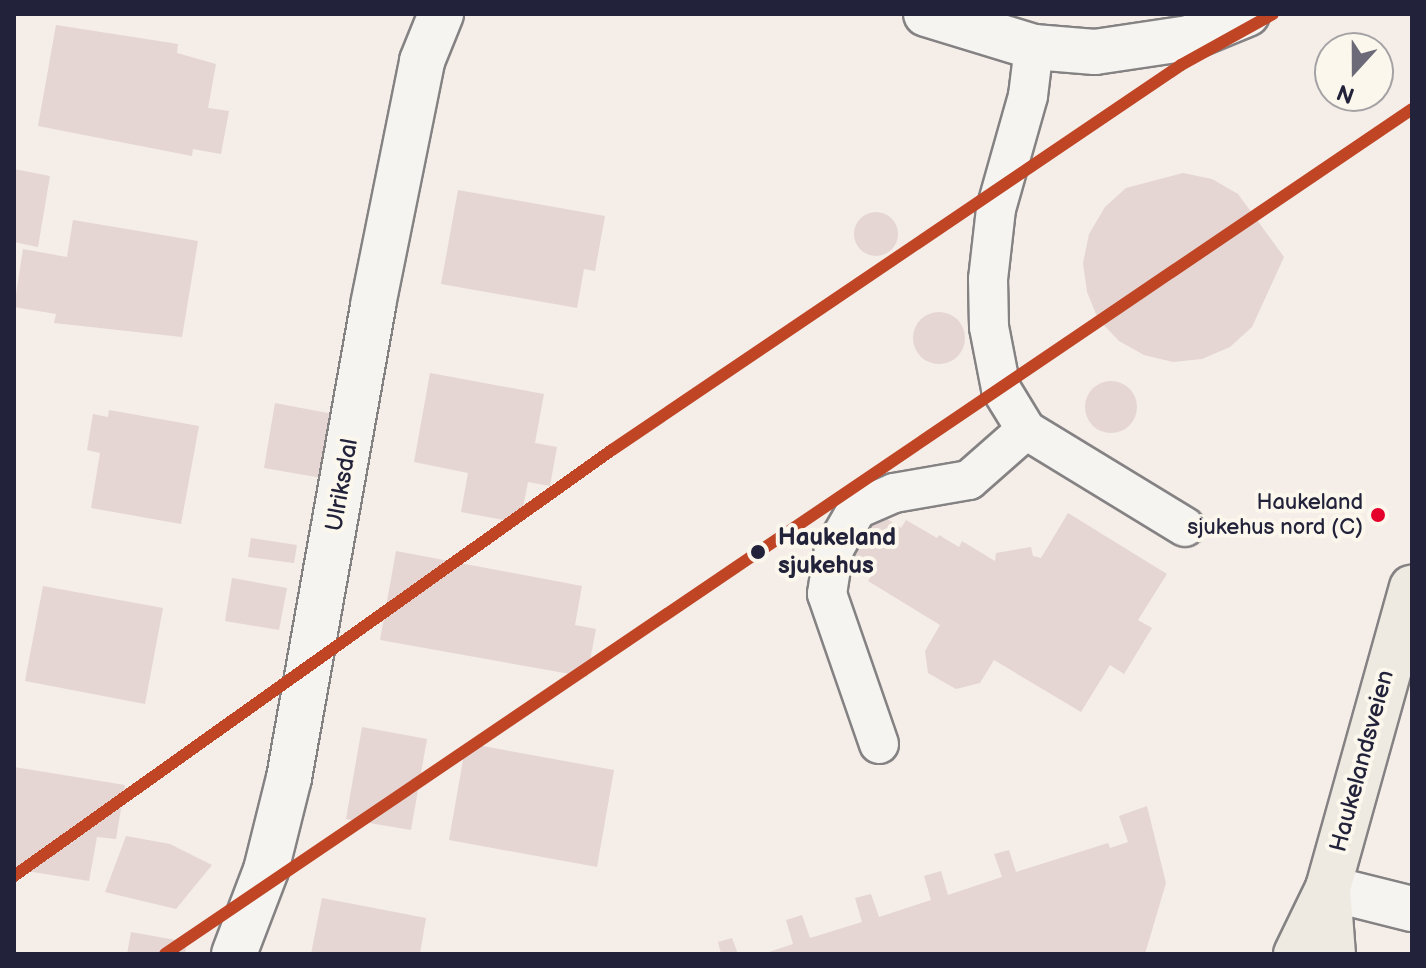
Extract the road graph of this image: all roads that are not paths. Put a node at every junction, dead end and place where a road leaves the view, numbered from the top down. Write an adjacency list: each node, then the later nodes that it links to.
1 (441, 14): 11 (street, Ulriksdal)
2 (926, 14): 4 (street)
3 (1247, 14): 4 (street)
4 (1034, 47): 5 (lane)
5 (1026, 430): 6 (lane); 8 (lane)
6 (1185, 527)
7 (1412, 588): 9 (main road, Haukelandsveien)
8 (879, 744)
9 (1328, 888): 10 (street); 12 (main road, Haukelandsveien); 13 (main road, Haukelandsveien)
10 (1412, 909)
11 (234, 954)
12 (1296, 954)
13 (1333, 954)

